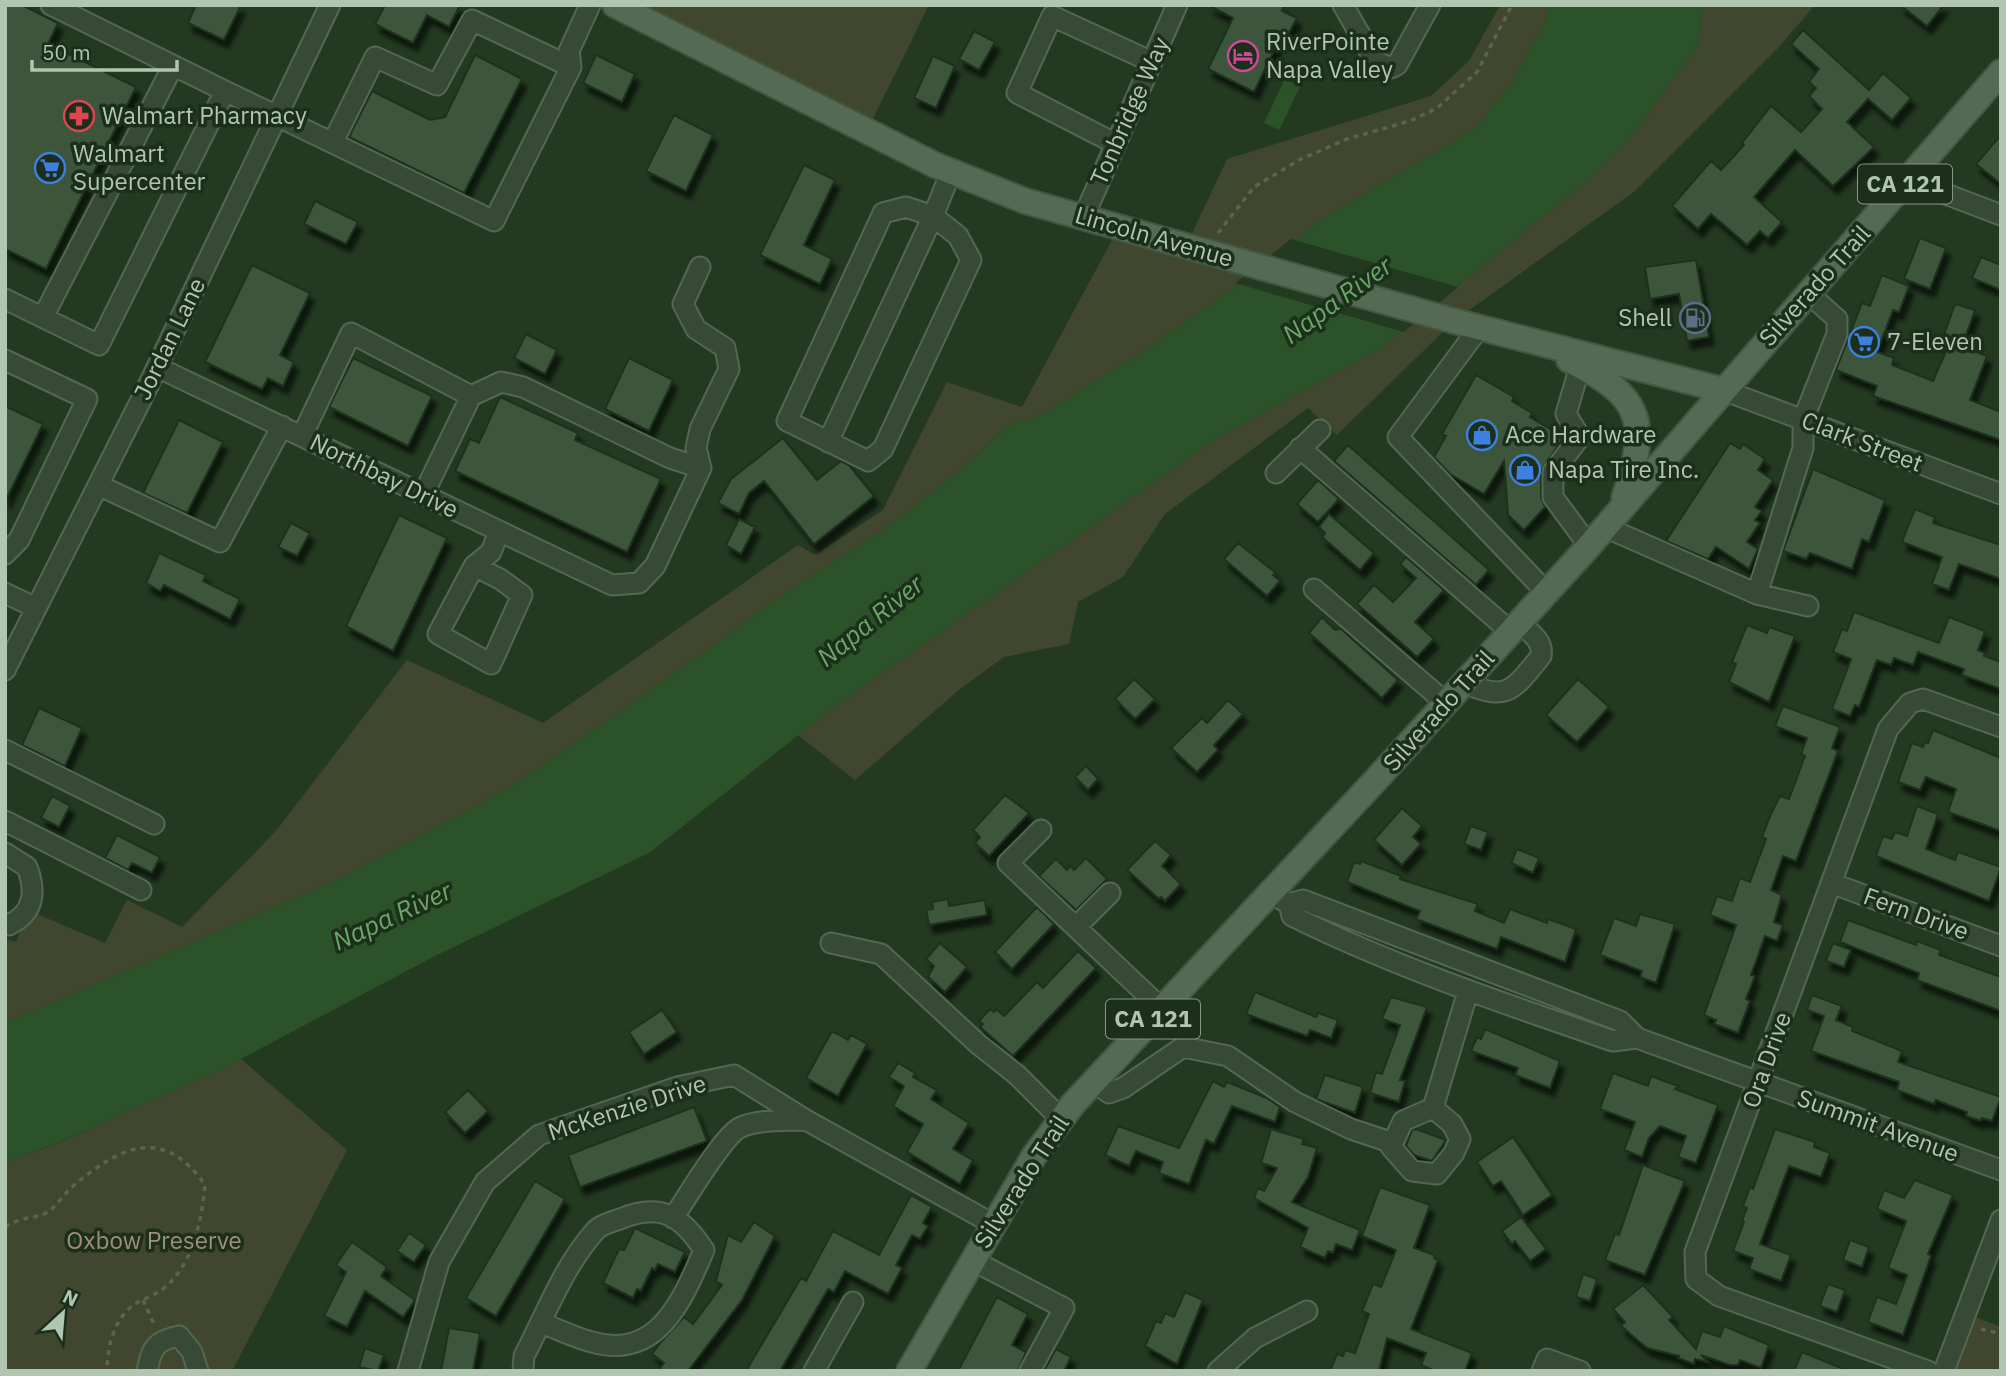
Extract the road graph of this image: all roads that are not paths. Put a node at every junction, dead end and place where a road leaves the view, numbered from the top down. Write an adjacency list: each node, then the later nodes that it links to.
1 (51, 5): 9 (street)
2 (330, 5): 13 (street, Jordan Lane)
3 (590, 5): 10 (street)
4 (615, 5): 16 (main road, Lincoln Avenue)
5 (1177, 5): 8 (street, Tonbridge Way)
6 (1343, 5): 7 (street)
7 (1430, 5)
8 (1152, 62): 15 (street, Tonbridge Way); 15 (street)
9 (173, 66): 12 (street); 24 (street)
10 (570, 67): 14 (street); 14 (street)
11 (2001, 72): 17 (main road, Silverado Trail / CA 121)
12 (225, 91): 13 (street); 24 (street)
13 (278, 115): 14 (street); 29 (street, Jordan Lane)
14 (333, 142)
15 (1116, 144): 20 (street, Tonbridge Way)
16 (951, 172): 19 (street); 20 (main road, Lincoln Avenue)
17 (1909, 180): 18 (street); 22 (main road, Silverado Trail / CA 121)
18 (2001, 215)
19 (933, 216): 36 (street); 36 (street); 36 (street)
20 (1084, 216): 25 (main road, Lincoln Avenue)
21 (700, 267): 38 (street)
22 (1809, 294): 30 (main road, Silverado Trail / CA 121); 32 (street)
23 (5, 299): 24 (street)
24 (43, 317)
25 (1479, 328): 26 (main road, Lincoln Avenue); 50 (street)
26 (1534, 343): 28 (main road); 30 (main road, Lincoln Avenue)
27 (5, 360): 46 (street)
28 (1580, 366): 43 (main road); 45 (street)
29 (157, 367): 33 (street, Northbay Drive); 40 (street, Jordan Lane)
30 (1723, 390): 32 (street, Clark Street); 43 (main road, Silverado Trail / CA 121)
31 (471, 396): 35 (street); 38 (street); 42 (street)
32 (1803, 420): 41 (street, Clark Street); 51 (street)
33 (282, 426): 35 (street, Northbay Drive); 40 (street)
34 (1320, 430): 37 (street)
35 (302, 436): 42 (street, Northbay Drive)
36 (828, 442)
37 (1300, 448): 39 (street); 54 (street)
38 (701, 468): 44 (street, Northbay Drive)
39 (1276, 473)
40 (98, 485): 53 (street, Jordan Lane)
41 (2001, 494)
42 (423, 495): 44 (street, Northbay Drive)
43 (1613, 519): 45 (main road, Silverado Trail / CA 121); 51 (street)
44 (499, 532): 47 (street)
45 (1589, 546): 50 (main road, Silverado Trail / CA 121)
46 (5, 554)
47 (474, 566): 47 (street)
48 (1314, 589): 57 (street)
49 (5, 593): 53 (street)
50 (1547, 593): 54 (main road, Silverado Trail / CA 121)
51 (1757, 594): 52 (street)
52 (1808, 606)
53 (36, 608): 55 (street, Jordan Lane)
54 (1515, 628): 56 (main road, Silverado Trail / CA 121); 56 (street)
55 (5, 670)
56 (1464, 683): 57 (main road, Silverado Trail / CA 121)
57 (1446, 703): 67 (main road, Silverado Trail / CA 121)
58 (2001, 727): 64 (street, Ora Drive)
59 (5, 750): 61 (street)
60 (5, 821): 65 (street)
61 (154, 824)
62 (1041, 830): 69 (street)
63 (5, 853): 68 (street)
64 (1831, 883): 71 (street, Fern Drive); 76 (street, Ora Drive)
65 (141, 890)
66 (1110, 893): 69 (street)
67 (1281, 898): 72 (street, Summit Avenue); 73 (main road, Silverado Trail / CA 121); 74 (street, Summit Avenue)
68 (5, 923)
69 (1076, 927): 73 (street)
70 (831, 943): 79 (street)
71 (2001, 946)
72 (1468, 991): 74 (street, Summit Avenue); 77 (street)
73 (1162, 1009): 75 (main road, Silverado Trail / CA 121)
74 (1637, 1038): 76 (street, Summit Avenue)
75 (1094, 1082): 79 (main road, Silverado Trail / CA 121); 80 (street)
76 (1759, 1083): 81 (street, Summit Avenue); 99 (street, Ora Drive)
77 (1433, 1108): 80 (street); 80 (street)
78 (806, 1119): 82 (street); 84 (street, McKenzie Drive); 91 (street, McKenzie Drive)
79 (1062, 1120): 84 (main road, Silverado Trail / CA 121)
80 (1393, 1143)
81 (2001, 1170)
82 (673, 1218): 88 (street); 88 (street)
83 (2001, 1220): 100 (street)
84 (993, 1224): 85 (main road, Silverado Trail / CA 121)
85 (972, 1260): 94 (main road, Silverado Trail / CA 121); 95 (street)
86 (853, 1302): 93 (street)
87 (1307, 1311): 96 (street)
88 (541, 1323): 92 (street)
89 (147, 1371): 90 (street)
90 (198, 1371)
91 (408, 1371)
92 (523, 1371)
93 (814, 1371)
94 (909, 1371)
95 (1030, 1371)
96 (1218, 1371)
97 (1542, 1371): 98 (street)
98 (1580, 1371)
99 (1928, 1371)
100 (1944, 1371)

